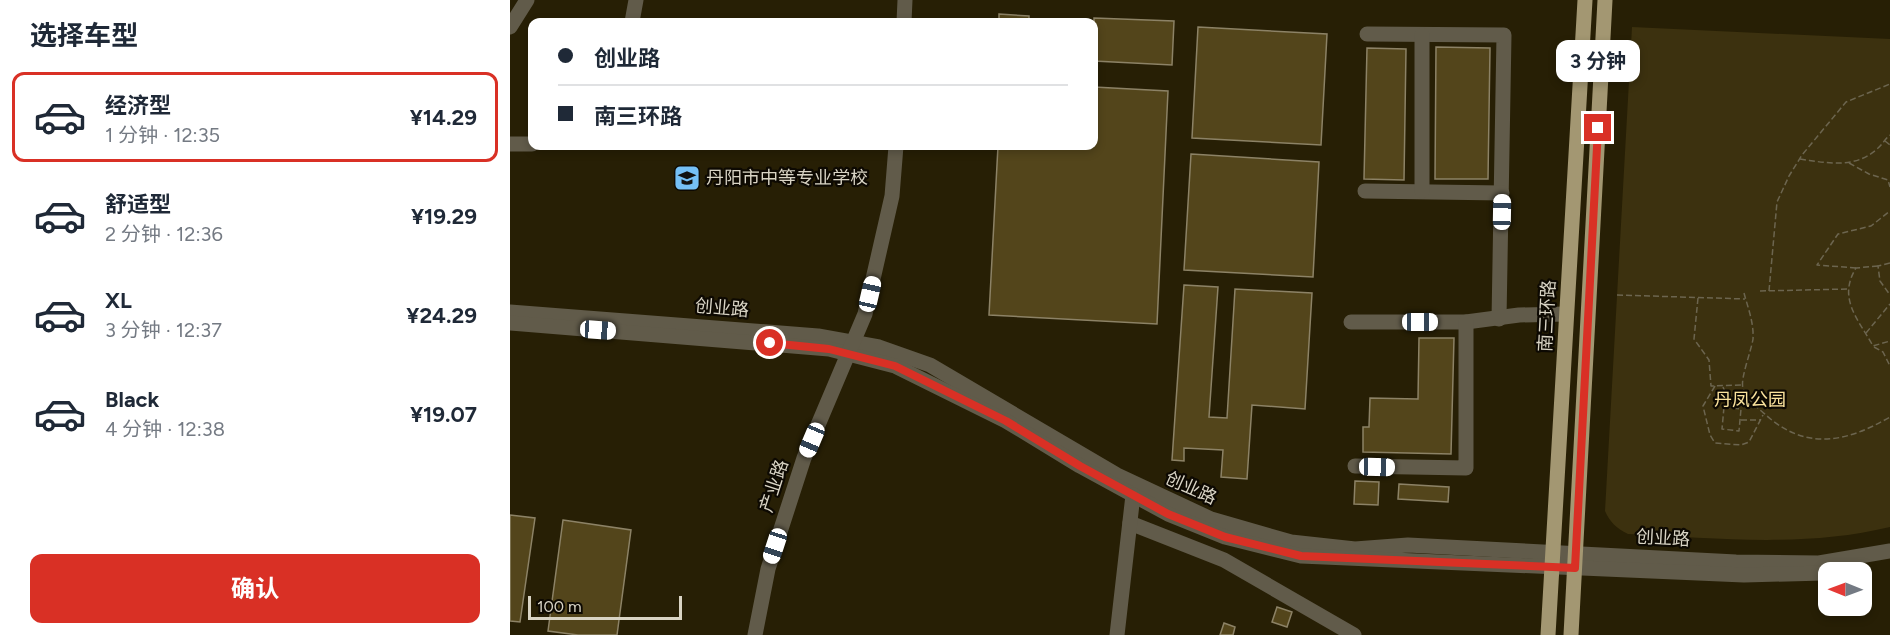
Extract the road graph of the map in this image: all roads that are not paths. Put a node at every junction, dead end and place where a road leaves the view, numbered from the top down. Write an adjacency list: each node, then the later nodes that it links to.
1 (527, 0): 8 (street)
2 (636, 0): 6 (street)
3 (905, 0): 7 (street)
4 (1585, 0): 18 (main road, 南三环路)
5 (1605, 0): 29 (main road)
6 (634, 18)
7 (904, 18)
8 (510, 27)
9 (1367, 34): 10 (street)
10 (1422, 35): 15 (street); 16 (street)
11 (510, 144): 12 (street)
12 (528, 144)
13 (896, 150): 23 (street, 产业路)
14 (1365, 191): 15 (street)
15 (1422, 191): 16 (street)
16 (1502, 193): 19 (street)
17 (510, 312): 23 (street, 创业路)
18 (1566, 314): 19 (street); 28 (main road, 南三环路)
19 (1499, 319): 21 (street)
20 (1351, 321): 21 (street)
21 (1466, 322): 24 (street)
22 (510, 323): 23 (street, 创业路)
23 (851, 348): 25 (street, 创业路); 28 (street, 创业路); 31 (street, 产业路)
24 (1355, 466)
25 (1133, 495): 26 (street); 28 (street, 创业路)
26 (1130, 523): 32 (street); 33 (street)
27 (1890, 551): 29 (street, 创业路)
28 (1552, 559): 29 (street, 创业路); 34 (main road, 南三环路)
29 (1575, 560): 30 (street, 创业路); 35 (main road)
30 (1890, 561)
31 (755, 635)
32 (1117, 635)
33 (1354, 635)
34 (1548, 635)
35 (1571, 635)

